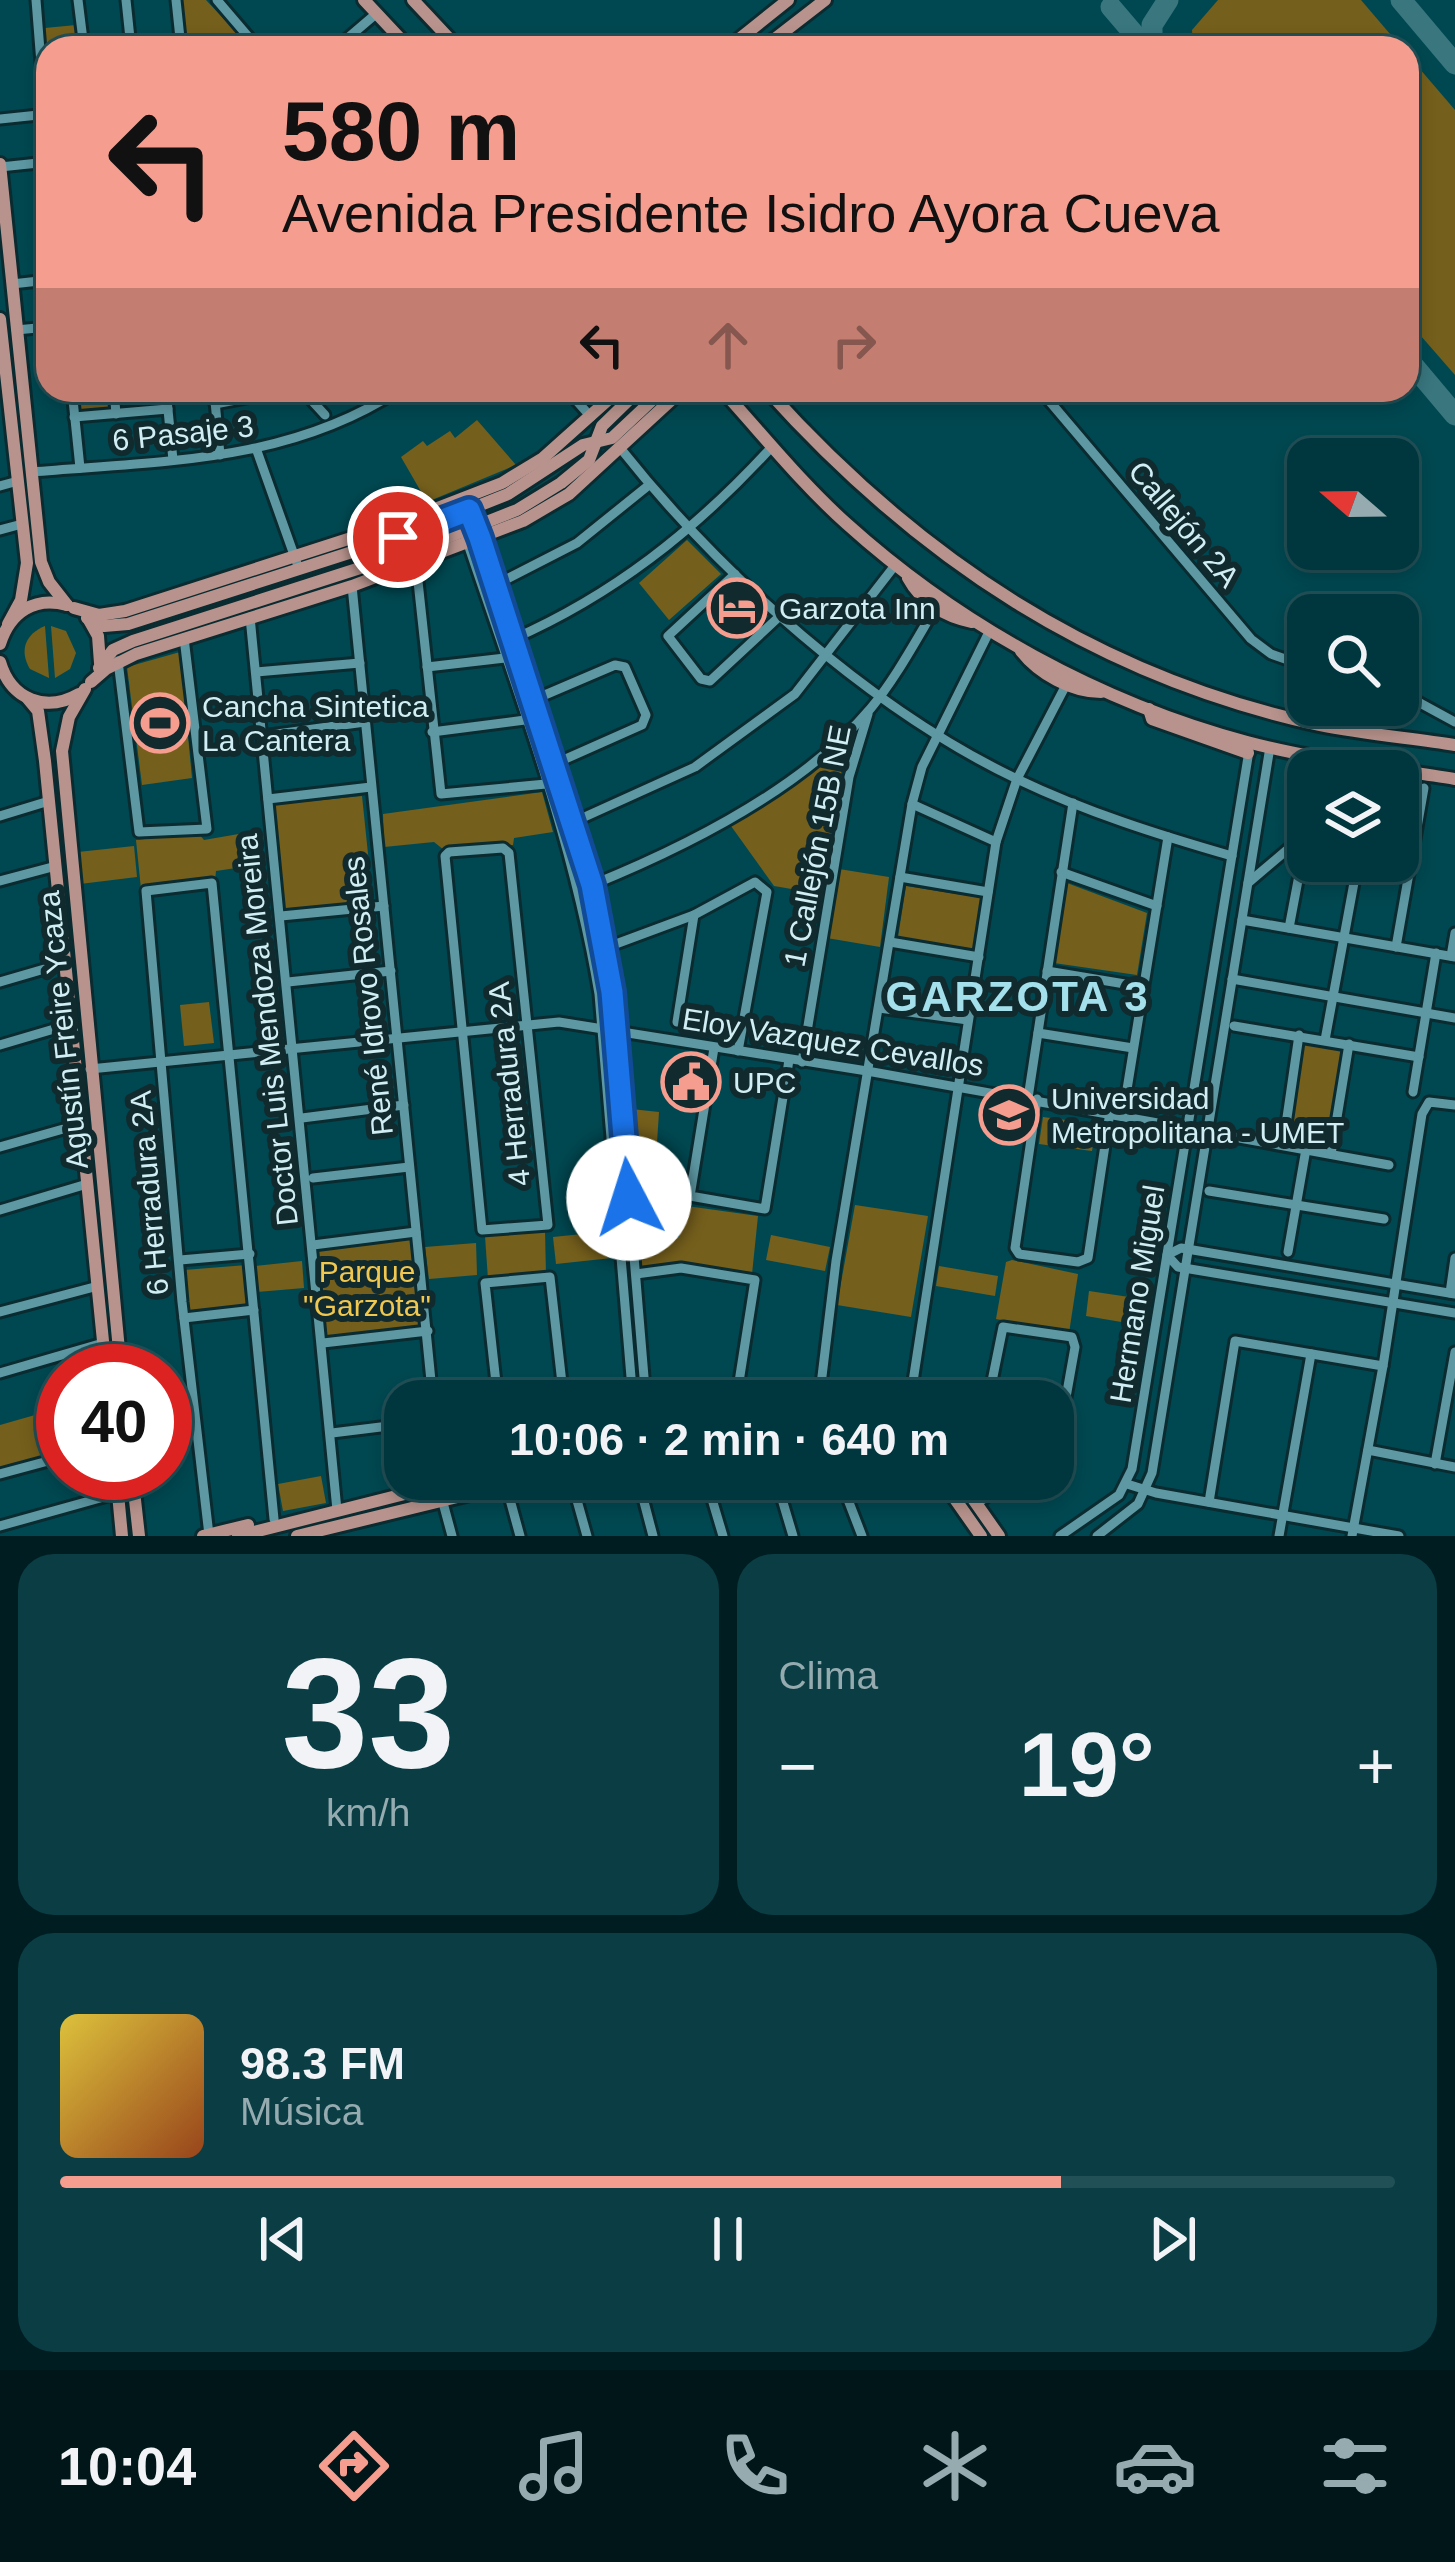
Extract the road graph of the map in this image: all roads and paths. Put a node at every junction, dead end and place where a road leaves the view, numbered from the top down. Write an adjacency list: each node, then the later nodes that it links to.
1 (36, 0): 11 (street)
2 (78, 0): 12 (street)
3 (126, 0): 13 (street)
4 (176, 0): 14 (street)
5 (217, 0): 15 (street)
6 (364, 0): 10 (main road)
7 (413, 0): 18 (main road)
8 (788, 0): 19 (main road)
9 (825, 0): 20 (main road)
10 (376, 13): 16 (street); 17 (main road)
11 (39, 36)
12 (82, 36)
13 (130, 36)
14 (180, 36)
15 (248, 36)
16 (350, 36)
17 (398, 36)
18 (447, 36)
19 (743, 36)
20 (778, 36)
21 (36, 115): 22 (street)
22 (0, 118)
23 (36, 163): 24 (street)
24 (0, 166): 26 (main road)
25 (36, 281): 26 (street)
26 (11, 284): 29 (main road)
27 (0, 319): 30 (main road)
28 (36, 328): 29 (street)
29 (16, 330): 61 (main road)
30 (3, 384): 53 (main road)
31 (73, 402): 51 (street)
32 (114, 402): 49 (street)
33 (167, 402): 48 (street)
34 (225, 402): 47 (street)
35 (313, 402): 50 (street)
36 (381, 402): 56 (street, 6 Pasaje 3)
37 (578, 402): 52 (street)
38 (607, 402): 52 (main road)
39 (627, 402): 54 (main road)
40 (650, 402): 54 (main road)
41 (670, 402): 55 (main road)
42 (726, 402): 57 (main road)
43 (728, 402): 66 (main road)
44 (777, 402): 63 (main road)
45 (789, 402): 63 (main road)
46 (1050, 402): 90 (street, Callejón 2A)
47 (215, 404): 58 (street)
48 (167, 409): 49 (street); 59 (street)
49 (116, 414): 51 (street)
50 (325, 415)
51 (74, 417): 60 (street)
52 (591, 417): 72 (main road)
53 (5, 432): 62 (main road)
54 (596, 442): 67 (main road); 71 (main road)
55 (621, 449): 64 (street); 71 (main road)
56 (257, 451): 58 (street, 6 Pasaje 3); 72 (street)
57 (768, 452): 66 (main road); 69 (street)
58 (220, 455): 59 (street, 6 Pasaje 3)
59 (172, 460): 60 (street, 6 Pasaje 3)
60 (80, 468): 61 (street, 6 Pasaje 3)
61 (32, 472): 78 (main road)
62 (18, 481): 65 (street); 68 (main road)
63 (857, 482): 112 (main road)
64 (649, 485): 69 (street); 76 (street)
65 (0, 486)
66 (818, 496): 74 (main road)
67 (463, 512): 71 (street); 72 (main road)
68 (22, 524): 70 (street); 84 (main road)
69 (690, 529): 75 (street); 86 (street)
70 (0, 530)
71 (471, 535): 73 (main road); 76 (street); 89 (street); 94 (main road)
72 (297, 562): 78 (main road); 82 (main road)
73 (416, 563): 77 (main road); 95 (street)
74 (900, 568): 79 (main road); 83 (main road); 88 (street)
75 (735, 574): 80 (street); 80 (street)
76 (495, 585): 86 (street)
77 (352, 586): 81 (main road); 93 (street, René Idrovo Rosales)
78 (71, 607): 82 (main road); 84 (main road)
79 (936, 607): 83 (main road); 102 (street)
80 (782, 614): 88 (street)
81 (250, 617): 85 (main road); 96 (street, Doctor Luis Mendoza Moreira)
82 (87, 618): 94 (main road)
83 (985, 627): 87 (main road); 111 (street)
84 (3, 634)
85 (184, 638): 92 (main road); 92 (street)
86 (513, 639): 103 (street)
87 (1017, 645): 97 (main road); 99 (main road)
88 (828, 655): 102 (street); 128 (street)
89 (505, 658): 95 (street); 106 (street)
90 (1287, 660)
91 (0, 662): 101 (main road, Agustín Freire Ycaza)
92 (118, 662): 98 (main road)
93 (360, 663): 96 (street); 107 (street, René Idrovo Rosales)
94 (98, 668): 98 (main road, Agustín Freire Ycaza)
95 (427, 668): 109 (street)
96 (256, 672): 110 (street, Doctor Luis Mendoza Moreira)
97 (1067, 683): 99 (main road); 118 (street)
98 (88, 686): 101 (main road); 191 (main road, Agustín Freire Ycaza)
99 (1108, 692): 114 (main road)
100 (0, 693): 101 (main road)
101 (25, 697): 124 (main road, Agustín Freire Ycaza)
102 (879, 697): 105 (street); 111 (street)
103 (533, 700): 116 (street); 116 (street)
104 (1419, 702): 108 (street)
105 (869, 710): 141 (street); 190 (street, 1 Callejón 15B NE)
106 (525, 720): 109 (street); 120 (street)
107 (365, 722): 110 (street); 121 (street, René Idrovo Rosales)
108 (1455, 722)
109 (432, 732): 120 (street)
110 (262, 736): 123 (street, Doctor Luis Mendoza Moreira)
111 (937, 736): 118 (street); 126 (street)
112 (1455, 745)
113 (1270, 747): 114 (main road); 115 (main road); 140 (street, Hermano Miguel)
114 (1249, 748): 133 (street, Hermano Miguel)
115 (1287, 750)
116 (554, 764): 128 (street)
117 (1419, 774): 119 (main road)
118 (1017, 779): 125 (street); 131 (street)
119 (1455, 779)
120 (546, 784): 129 (street)
121 (371, 787): 123 (street); 143 (street, René Idrovo Rosales)
122 (1424, 788): 152 (street)
123 (268, 799): 146 (street, Doctor Luis Mendoza Moreira)
124 (50, 801): 127 (street); 134 (main road, Agustín Freire Ycaza)
125 (1073, 803): 130 (street); 135 (street)
126 (912, 804): 131 (street); 136 (street)
127 (0, 815)
128 (573, 823): 129 (street); 141 (street)
129 (561, 827): 173 (street)
130 (1168, 837): 133 (street); 144 (street)
131 (996, 842): 142 (street)
132 (1287, 850): 140 (street)
133 (1232, 856): 202 (street, Hermano Miguel)
134 (56, 866): 137 (street); 157 (main road, Agustín Freire Ycaza)
135 (1061, 872): 144 (street); 159 (street)
136 (900, 878): 142 (street); 151 (street)
137 (0, 881)
138 (1298, 882): 148 (street)
139 (1354, 882): 150 (street)
140 (1248, 883): 147 (street, Hermano Miguel)
141 (592, 885): 153 (street)
142 (988, 892): 156 (street)
143 (384, 906): 146 (street); 158 (street, René Idrovo Rosales)
144 (1157, 906): 163 (street)
145 (694, 914): 153 (street); 169 (street); 185 (street)
146 (281, 916): 162 (street, Doctor Luis Mendoza Moreira)
147 (1242, 920): 148 (street); 160 (street, Hermano Miguel)
148 (1289, 928): 150 (street)
149 (1455, 933): 155 (street)
150 (1342, 937): 152 (street); 164 (street)
151 (890, 942): 156 (street); 165 (street)
152 (1396, 946): 154 (street)
153 (604, 948): 174 (street)
154 (1436, 953): 155 (street); 166 (street)
155 (1453, 956)
156 (979, 957): 168 (street)
157 (65, 963): 161 (street); 170 (main road, Agustín Freire Ycaza)
158 (391, 971): 162 (street); 178 (street, René Idrovo Rosales)
159 (1047, 971): 163 (street); 176 (street)
160 (1232, 979): 164 (street); 203 (street, Hermano Miguel)
161 (0, 982)
162 (288, 982): 184 (street, Doctor Luis Mendoza Moreira)
163 (1143, 987): 183 (street)
164 (1332, 998): 166 (street); 179 (street)
165 (879, 1008): 168 (street); 192 (street)
166 (1427, 1012): 167 (street); 187 (street)
167 (1455, 1018)
168 (968, 1020): 193 (street)
169 (676, 1022)
170 (71, 1024): 181 (street); 201 (main road, Agustín Freire Ycaza)
171 (527, 1026): 173 (street, Eloy Vazquez Cevallos); 175 (street, Eloy Vazquez Cevallos); 175 (street, 4 Herradura 2A); 175 (street, 4 Herradura 2A)
172 (1234, 1026): 177 (street)
173 (602, 1030): 174 (street, Eloy Vazquez Cevallos); 245 (street)
174 (615, 1032): 182 (street, Eloy Vazquez Cevallos); 225 (street)
175 (460, 1033): 178 (street, Eloy Vazquez Cevallos)
176 (1038, 1033): 183 (street); 195 (street)
177 (1299, 1035): 179 (street); 204 (street)
178 (398, 1039): 184 (street, Eloy Vazquez Cevallos); 197 (street, René Idrovo Rosales)
179 (1325, 1040): 180 (street)
180 (1349, 1044): 187 (street); 207 (street)
181 (0, 1045)
182 (714, 1048): 185 (street, Eloy Vazquez Cevallos); 188 (street)
183 (1133, 1048): 199 (street)
184 (294, 1049): 186 (street, Eloy Vazquez Cevallos); 200 (street, Doctor Luis Mendoza Moreira)
185 (738, 1051): 188 (street, Eloy Vazquez Cevallos)
186 (229, 1055): 189 (street, Eloy Vazquez Cevallos); 189 (street, 6 Herradura 2A); 220 (street)
187 (1419, 1057): 194 (street)
188 (789, 1060): 190 (street, Eloy Vazquez Cevallos)
189 (161, 1062): 191 (street, Eloy Vazquez Cevallos); 223 (street, 6 Herradura 2A)
190 (802, 1062): 192 (street, Eloy Vazquez Cevallos)
191 (90, 1069): 237 (main road, Agustín Freire Ycaza)
192 (867, 1070): 193 (street, Eloy Vazquez Cevallos); 248 (street)
193 (957, 1086): 195 (street, Eloy Vazquez Cevallos); 249 (street)
194 (1413, 1092)
195 (1032, 1099): 198 (street, Eloy Vazquez Cevallos); 198 (street)
196 (1455, 1105): 226 (street)
197 (404, 1106): 200 (street); 209 (street, René Idrovo Rosales)
198 (1110, 1112): 199 (street, Eloy Vazquez Cevallos)
199 (1123, 1114): 202 (street, Eloy Vazquez Cevallos)
200 (302, 1118): 217 (street, Doctor Luis Mendoza Moreira)
201 (81, 1124): 205 (street); 211 (main road, Agustín Freire Ycaza)
202 (1188, 1129): 203 (street, Eloy Vazquez Cevallos); 221 (street, Hermano Miguel)
203 (1213, 1133): 204 (street, Eloy Vazquez Cevallos); 218 (street, Hermano Miguel)
204 (1283, 1145): 206 (street, Eloy Vazquez Cevallos)
205 (0, 1147)
206 (1306, 1149): 207 (street, Eloy Vazquez Cevallos); 213 (street)
207 (1331, 1154): 208 (street, Eloy Vazquez Cevallos)
208 (1389, 1165)
209 (409, 1167): 210 (street); 216 (street, René Idrovo Rosales)
210 (313, 1178)
211 (87, 1184): 214 (street); 227 (main road, Agustín Freire Ycaza)
212 (1209, 1191): 213 (street)
213 (1296, 1206): 215 (street); 219 (street)
214 (0, 1210)
215 (1384, 1219)
216 (416, 1232): 217 (street); 234 (street, René Idrovo Rosales)
217 (313, 1245): 236 (street, Doctor Luis Mendoza Moreira)
218 (1189, 1249): 221 (street); 224 (street, Hermano Miguel); 226 (street)
219 (1288, 1252)
220 (250, 1254): 223 (street); 230 (street)
221 (1167, 1255): 224 (street); 259 (street, Hermano Miguel)
222 (1455, 1258): 228 (street)
223 (180, 1260): 233 (street, 6 Herradura 2A)
224 (1186, 1268): 229 (street); 260 (street, Hermano Miguel)
225 (636, 1274): 246 (street); 247 (street)
226 (1396, 1284): 228 (street); 229 (street)
227 (98, 1286): 231 (street); 235 (main road, Agustín Freire Ycaza)
228 (1452, 1293)
229 (1393, 1303): 232 (street); 240 (street)
230 (254, 1310): 233 (street); 280 (street)
231 (0, 1312)
232 (1455, 1313)
233 (184, 1318): 283 (street, 6 Herradura 2A)
234 (428, 1331): 236 (street); 242 (street, René Idrovo Rosales)
235 (103, 1343): 241 (street)
236 (323, 1343): 253 (street, Doctor Luis Mendoza Moreira)
237 (118, 1344)
238 (1455, 1352): 256 (street)
239 (1311, 1354): 240 (street); 275 (street); 277 (street)
240 (1384, 1366): 254 (street)
241 (0, 1373)
242 (432, 1380)
243 (496, 1380): 244 (street)
244 (562, 1380)
245 (631, 1380)
246 (644, 1380)
247 (739, 1380)
248 (821, 1380)
249 (913, 1380)
250 (991, 1380): 251 (street)
251 (1068, 1380)
252 (384, 1427): 253 (street)
253 (332, 1433): 278 (street, Doctor Luis Mendoza Moreira)
254 (1368, 1450): 256 (street); 281 (street)
255 (36, 1464): 258 (street)
256 (1435, 1464): 257 (street)
257 (1455, 1467)
258 (0, 1474)
259 (1127, 1484): 260 (street); 296 (street)
260 (1146, 1491): 275 (street); 297 (street)
261 (90, 1500): 279 (street)
262 (119, 1500): 284 (main road)
263 (135, 1500): 285 (main road)
264 (406, 1500): 278 (main road)
265 (444, 1500): 287 (street)
266 (510, 1500): 288 (street)
267 (577, 1500): 289 (street)
268 (644, 1500): 290 (street)
269 (712, 1500): 291 (street)
270 (782, 1500): 292 (street)
271 (848, 1500): 293 (street)
272 (956, 1500): 294 (main road)
273 (974, 1500): 276 (main road)
274 (982, 1500): 276 (street)
275 (1209, 1502): 277 (street)
276 (977, 1504): 295 (main road)
277 (1282, 1516): 281 (street); 298 (street)
278 (340, 1523): 280 (main road); 282 (main road)
279 (0, 1526)
280 (274, 1529): 282 (main road); 283 (main road); 286 (main road)
281 (1354, 1533): 299 (street)
282 (302, 1534)
283 (206, 1535)
284 (122, 1536)
285 (140, 1536)
286 (238, 1536)
287 (452, 1536)
288 (520, 1536)
289 (587, 1536)
290 (653, 1536)
291 (723, 1536)
292 (793, 1536)
293 (862, 1536)
294 (981, 1536)
295 (999, 1536)
296 (1060, 1536)
297 (1097, 1536)
298 (1279, 1536)
299 (1399, 1536)

